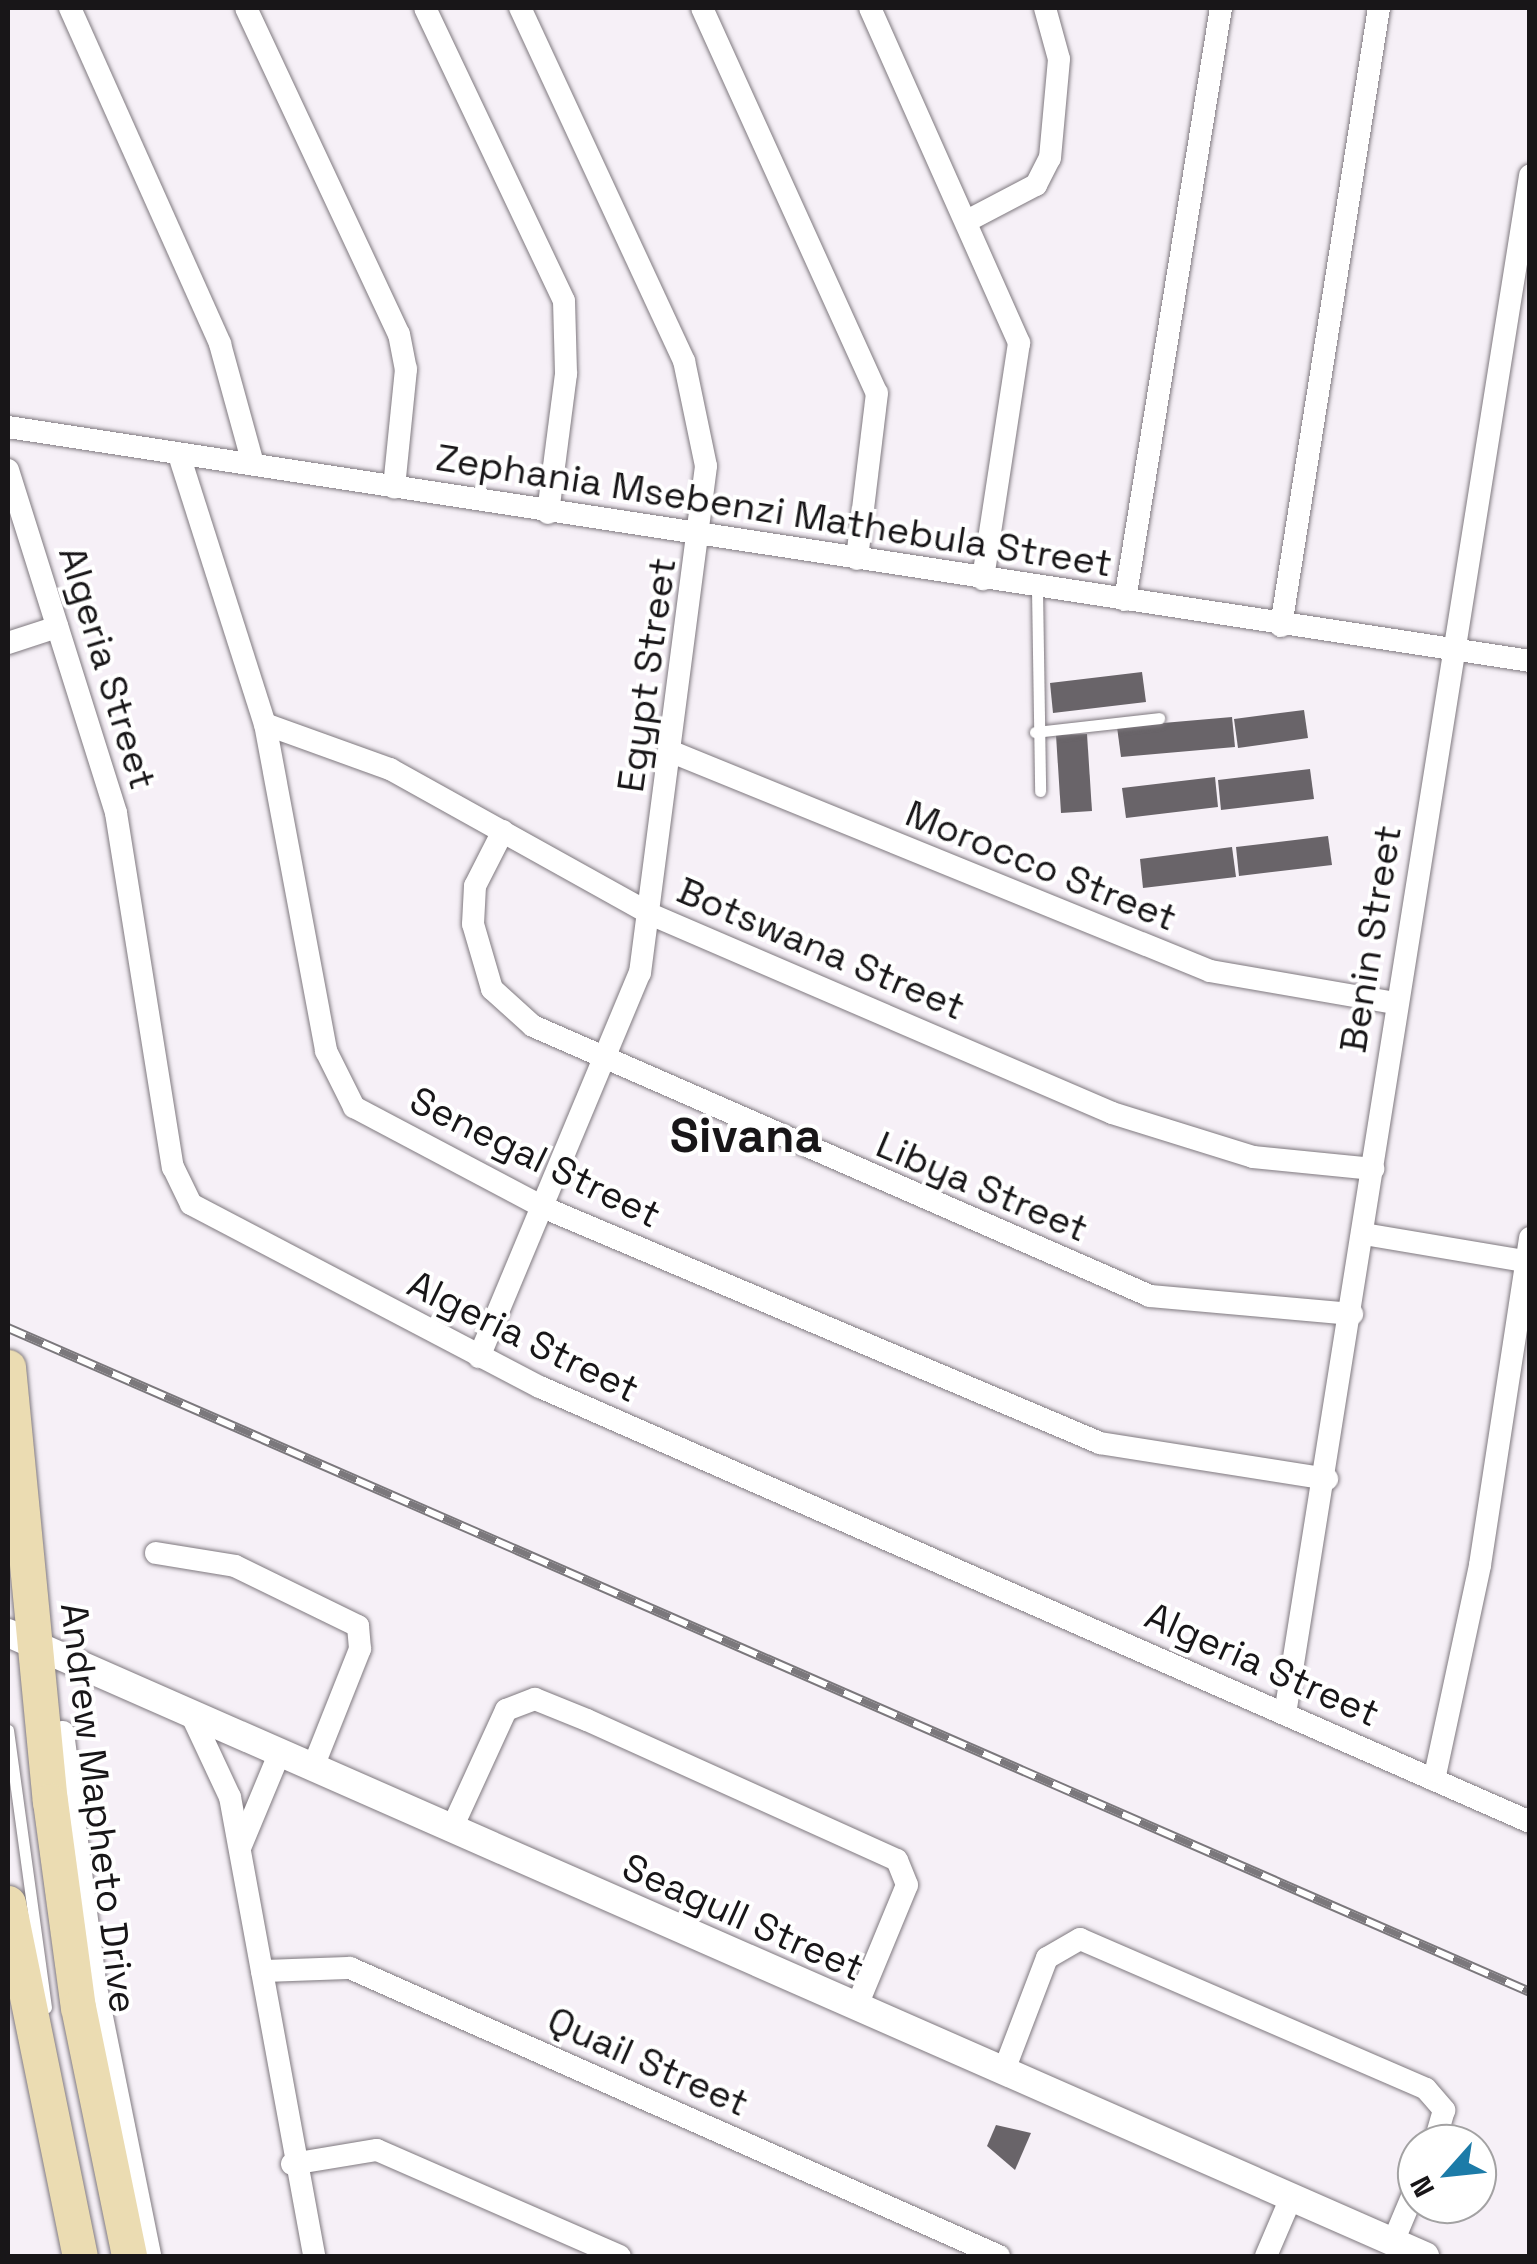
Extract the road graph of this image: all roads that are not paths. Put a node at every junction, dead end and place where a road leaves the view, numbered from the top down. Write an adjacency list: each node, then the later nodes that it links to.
1 (70, 8): 14 (street)
2 (246, 8): 16 (street)
3 (425, 8): 17 (street)
4 (520, 8): 18 (street, Egypt Street)
5 (702, 8): 19 (street)
6 (870, 8): 11 (street)
7 (1046, 8): 11 (street)
8 (1221, 8): 22 (street)
9 (1379, 8): 23 (street)
10 (1530, 175): 26 (street, Benin Street)
11 (967, 221): 20 (street)
12 (8, 427): 13 (street, Zephania Msebenzi Mathebula Street)
13 (179, 455): 14 (street, Zephania Msebenzi Mathebula Street); 29 (street, Senegal Street)
14 (252, 464): 16 (street, Zephania Msebenzi Mathebula Street)
15 (8, 470): 24 (street, Algeria Street)
16 (394, 487): 17 (street, Zephania Msebenzi Mathebula Street)
17 (548, 512): 18 (street, Zephania Msebenzi Mathebula Street)
18 (701, 536): 19 (street, Zephania Msebenzi Mathebula Street); 31 (street, Egypt Street)
19 (857, 559): 20 (street, Zephania Msebenzi Mathebula Street)
20 (983, 579): 21 (street, Zephania Msebenzi Mathebula Street)
21 (1037, 590): 22 (street, Zephania Msebenzi Mathebula Street); 30 (lane)
22 (1125, 600): 23 (street, Zephania Msebenzi Mathebula Street)
23 (1281, 626): 26 (street, Zephania Msebenzi Mathebula Street)
24 (57, 627): 25 (street); 42 (street, Algeria Street)
25 (8, 644)
26 (1451, 648): 27 (street, Zephania Msebenzi Mathebula Street); 35 (street, Benin Street)
27 (1530, 660)
28 (1159, 718): 30 (lane)
29 (265, 724): 33 (street, Botswana Street); 38 (street, Senegal Street)
30 (1035, 732): 32 (lane)
31 (672, 752): 34 (street, Egypt Street); 35 (street, Morocco Street)
32 (1040, 791)
33 (503, 831): 34 (street, Botswana Street); 36 (street, Libya Street)
34 (650, 914): 36 (street, Egypt Street); 37 (street, Botswana Street)
35 (1396, 1003): 37 (street, Benin Street)
36 (608, 1062): 38 (street, Egypt Street); 41 (street, Libya Street)
37 (1373, 1169): 39 (street, Benin Street)
38 (545, 1208): 42 (street, Egypt Street); 44 (street, Senegal Street)
39 (1364, 1234): 40 (street); 41 (street, Benin Street)
40 (1528, 1254): 54 (street)
41 (1352, 1314): 44 (street, Benin Street)
42 (478, 1357): 48 (street, Algeria Street)
43 (8, 1367): 47 (main road, Andrew Mapheto Drive)
44 (1327, 1478): 48 (street, Benin Street)
45 (8, 1524): 47 (lane)
46 (156, 1553): 53 (street)
47 (19, 1637): 49 (street, Seagull Street); 69 (lane); 70 (main road, Andrew Mapheto Drive)
48 (1286, 1714): 54 (street, Algeria Street)
49 (192, 1716): 52 (street, Seagull Street); 57 (street)
50 (8, 1730): 68 (lane)
51 (64, 1732): 71 (street)
52 (280, 1752): 53 (street, Seagull Street); 57 (street)
53 (313, 1767): 56 (street, Seagull Street)
54 (1434, 1780): 55 (street, Algeria Street)
55 (1530, 1822)
56 (452, 1828): 60 (street, Seagull Street); 60 (street)
57 (240, 1848): 59 (street)
58 (8, 1903): 67 (main road)
59 (262, 1971): 63 (street); 74 (street, Quail Street)
60 (856, 2008): 61 (street, Seagull Street)
61 (1003, 2073): 62 (street); 64 (street, Seagull Street)
62 (1440, 2124)
63 (292, 2164): 72 (street); 73 (street)
64 (1290, 2200): 66 (street, Seagull Street); 75 (street)
65 (1401, 2224): 66 (street)
66 (1393, 2242): 76 (street, Seagull Street)
67 (80, 2256)
68 (97, 2256)
69 (113, 2256)
70 (129, 2256)
71 (150, 2256)
72 (314, 2256)
73 (620, 2256)
74 (999, 2256)
75 (1266, 2256)
76 (1425, 2256)

